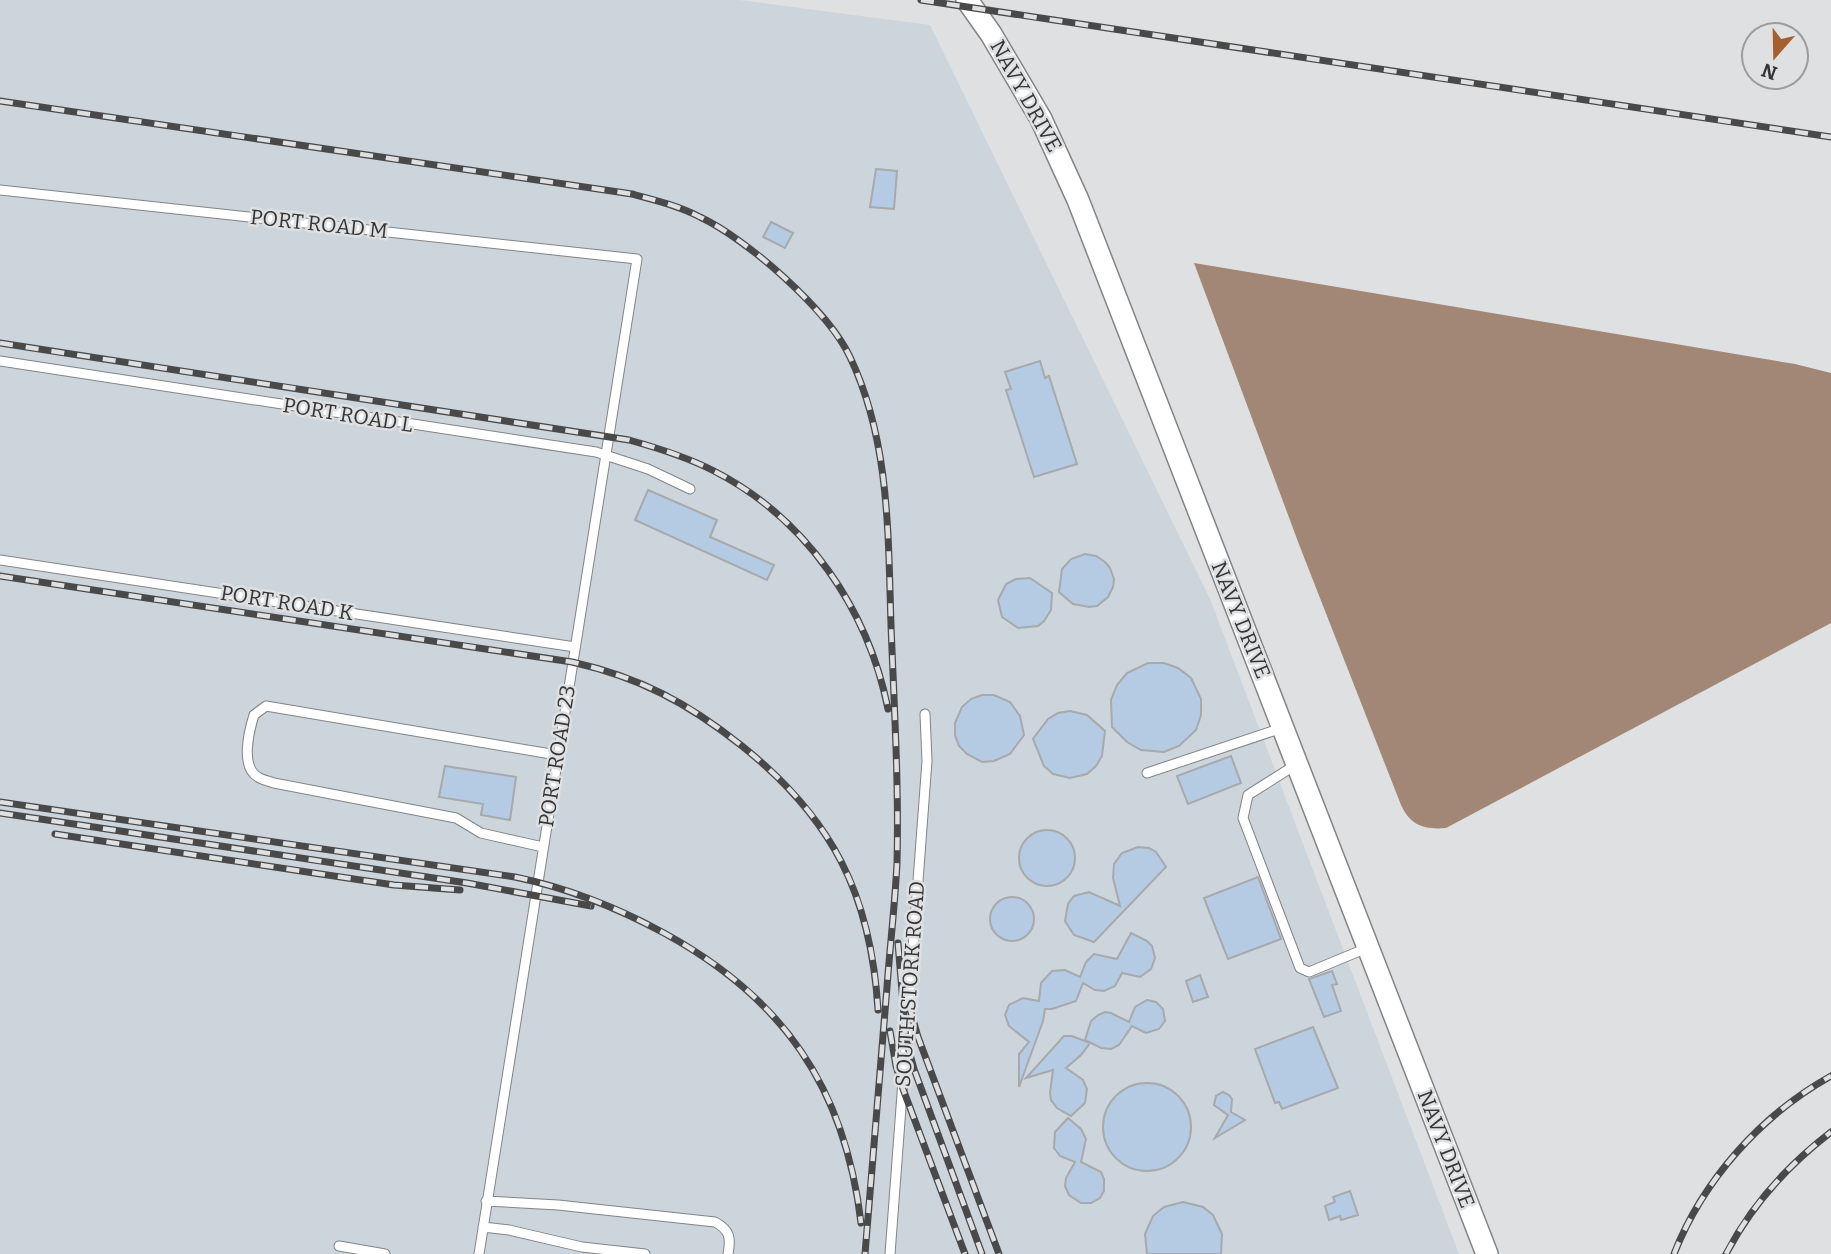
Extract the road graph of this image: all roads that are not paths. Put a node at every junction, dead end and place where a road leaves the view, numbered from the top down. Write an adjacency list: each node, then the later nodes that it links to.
1 (967, 0): 10 (street, NAVY DRIVE)
2 (0, 190): 3 (lane, PORT ROAD M)
3 (637, 259): 5 (lane, PORT ROAD 23)
4 (0, 362): 5 (lane, PORT ROAD L)
5 (606, 455): 6 (lane, PORT ROAD L); 8 (lane, PORT ROAD 23)
6 (690, 489)
7 (0, 560): 8 (lane, PORT ROAD K)
8 (575, 647): 11 (lane, PORT ROAD 23)
9 (925, 713): 23 (lane, SOUTH STORK ROAD)
10 (1284, 727): 12 (street, NAVY DRIVE); 13 (lane)
11 (557, 755): 14 (lane, PORT ROAD 23); 14 (lane)
12 (1298, 764): 15 (street, NAVY DRIVE); 15 (lane)
13 (1147, 773)
14 (542, 846): 16 (lane, PORT ROAD 23)
15 (1368, 948): 24 (street, NAVY DRIVE)
16 (486, 1201): 17 (lane, PORT ROAD 23); 22 (lane)
17 (482, 1227): 20 (lane, PORT ROAD 23); 21 (lane)
18 (339, 1246): 19 (lane)
19 (385, 1254)
20 (478, 1254)
21 (645, 1254)
22 (728, 1254)
23 (890, 1254)
24 (1487, 1254)

